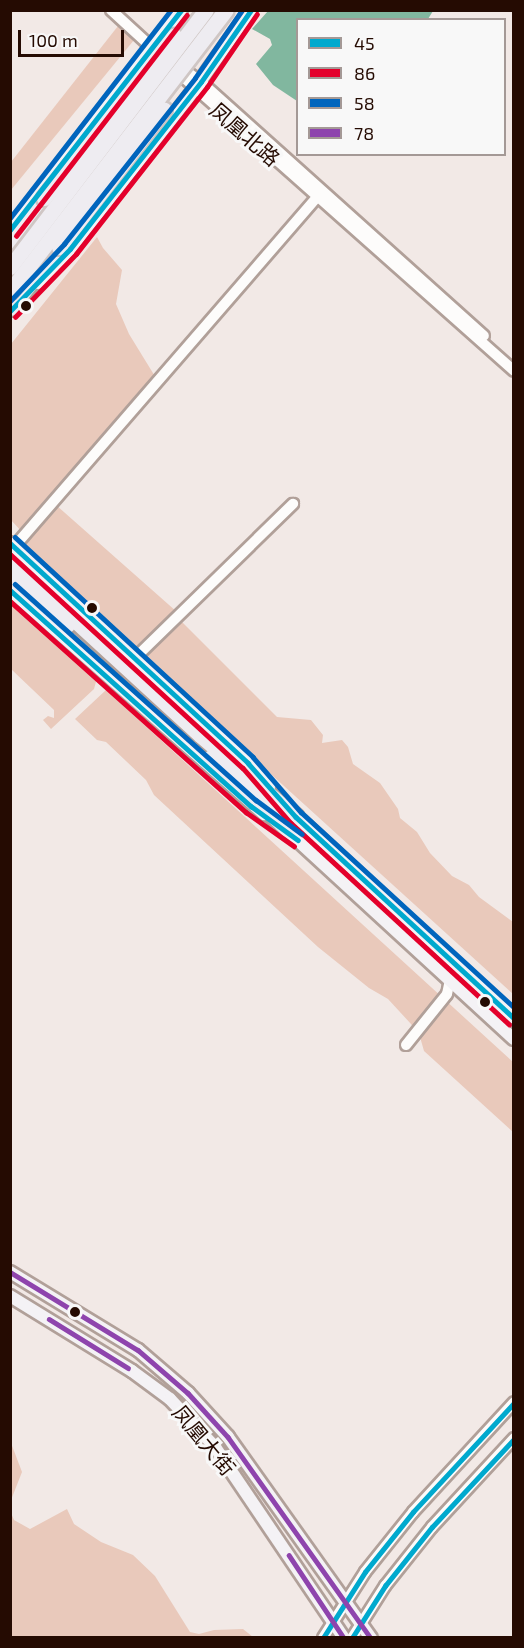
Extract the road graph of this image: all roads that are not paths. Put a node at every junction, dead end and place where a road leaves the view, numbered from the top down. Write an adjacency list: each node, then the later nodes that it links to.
1 (111, 10): 8 (street, 凤凰北路)
2 (181, 10): 8 (main road)
3 (195, 10): 12 (highway, bridge)
4 (206, 10): 13 (highway, bridge)
5 (226, 10): 14 (highway, bridge)
6 (238, 10): 15 (highway, bridge)
7 (251, 10): 9 (main road)
8 (151, 46): 9 (street, 凤凰北路); 11 (main road)
9 (198, 86): 10 (street, 凤凰北路); 15 (main road); 16 (street, 凤凰北路)
10 (317, 197): 17 (street, 凤凰北路); 19 (street)
11 (10, 231)
12 (10, 241)
13 (10, 267)
14 (10, 291)
15 (10, 310)
16 (513, 362)
17 (513, 371)
18 (293, 504): 23 (street)
19 (12, 550): 22 (highway); 23 (main road)
20 (10, 575): 22 (highway)
21 (10, 590): 24 (main road)
22 (88, 638): 24 (highway)
23 (135, 658): 24 (main road)
24 (292, 824): 25 (main road); 26 (main road)
25 (450, 980): 27 (main road); 28 (street)
26 (513, 1018)
27 (513, 1039)
28 (406, 1046)
29 (10, 1272): 33 (main road, 凤凰大街)
30 (10, 1296): 34 (main road, 凤凰大街)
31 (513, 1402): 33 (street)
32 (513, 1438): 35 (street)
33 (347, 1601): 34 (street); 35 (main road, 凤凰大街)
34 (334, 1621): 36 (street); 37 (main road, 凤凰大街)
35 (362, 1623): 38 (street); 39 (main road, 凤凰大街)
36 (324, 1638)
37 (344, 1638)
38 (352, 1638)
39 (371, 1638)

